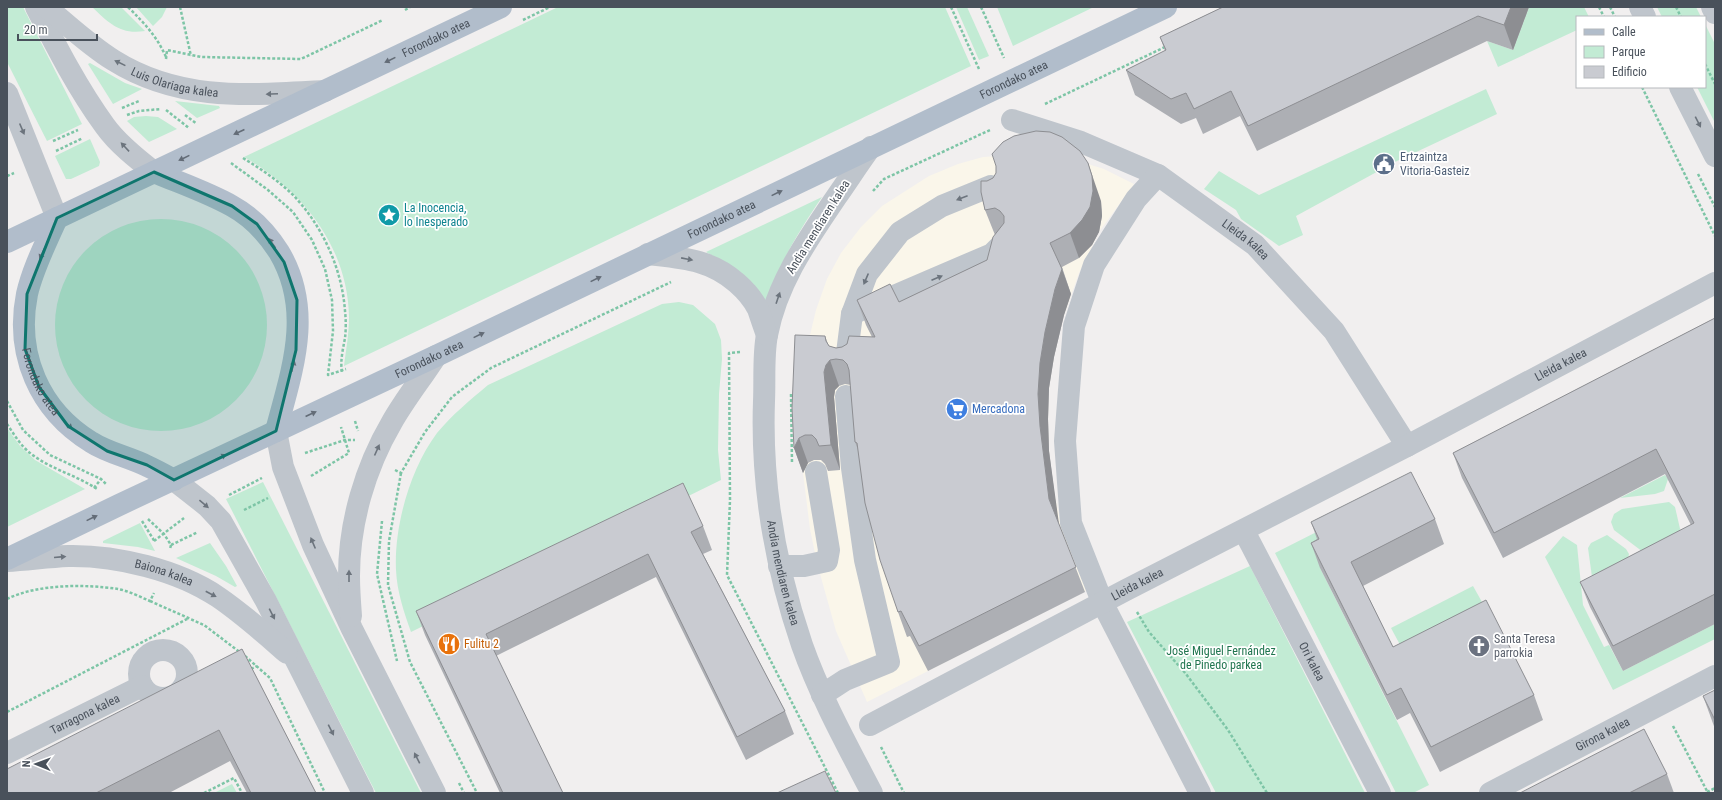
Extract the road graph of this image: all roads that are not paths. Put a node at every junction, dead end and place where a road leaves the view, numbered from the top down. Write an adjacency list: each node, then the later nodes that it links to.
1 (36, 7): 15 (street, one-way to 1)
2 (46, 7): 10 (street, Luis Olariaga kalea, one-way to 2)
3 (501, 7): 10 (main road, Forondako atea, one-way to 10)
4 (1166, 7): 13 (main road, Forondako atea)
5 (1640, 7): 8 (street)
6 (1712, 7): 7 (street)
7 (1715, 13)
8 (1644, 16)
9 (1681, 88): 14 (street, one-way to 14)
10 (325, 91): 15 (main road, Forondako atea, one-way to 15)
11 (7, 93): 18 (street, one-way to 18)
12 (1012, 120): 16 (street, Lleida kalea)
13 (871, 148): 21 (main road, Forondako atea, one-way to 13); 24 (street, Andia mendiaren kalea, one-way to 13)
14 (1715, 156)
15 (154, 172): 18 (main road, Forondako atea); 28 (main road, one-way to 15)
16 (1158, 175): 29 (street, Lleida kalea); 35 (street)
17 (993, 194): 23 (street, one-way to 23)
18 (57, 218): 19 (main road, Forondako atea); 31 (main road, Forondako atea, one-way to 31)
19 (7, 242)
20 (1001, 245): 23 (street, one-way to 20)
21 (648, 254): 24 (street, Andia mendiaren kalea, one-way to 24); 25 (main road, Forondako atea, one-way to 21)
22 (1715, 283): 29 (street, Lleida kalea)
23 (852, 314): 26 (street)
24 (767, 335): 34 (street, Andia mendiaren kalea)
25 (436, 356): 28 (main road, Forondako atea, one-way to 25); 36 (street, one-way to 25)
26 (846, 361)
27 (846, 396): 40 (street)
28 (276, 431): 31 (main road, Forondako atea, one-way to 28); 36 (street, one-way to 28)
29 (1407, 446): 32 (street, Lleida kalea)
30 (816, 472): 34 (street)
31 (174, 480): 33 (main road, Forondako atea, one-way to 31); 37 (street, Baiona kalea, one-way to 37)
32 (1244, 531): 35 (street, Lleida kalea); 47 (street, Ori kalea)
33 (7, 560): 37 (street, Baiona kalea, one-way to 37)
34 (779, 566): 40 (street, Andia mendiaren kalea)
35 (1103, 604): 41 (street, Lleida kalea); 46 (street)
36 (352, 629): 44 (street, one-way to 36)
37 (295, 660): 43 (street, Baiona kalea, one-way to 43)
38 (1715, 676): 48 (street, Girona kalea)
39 (142, 686): 42 (street, Tarragona kalea)
40 (822, 695): 45 (street, Andia mendiaren kalea)
41 (870, 725)
42 (7, 753)
43 (363, 793)
44 (435, 793)
45 (872, 793)
46 (1200, 793)
47 (1380, 793)
48 (1490, 793)

